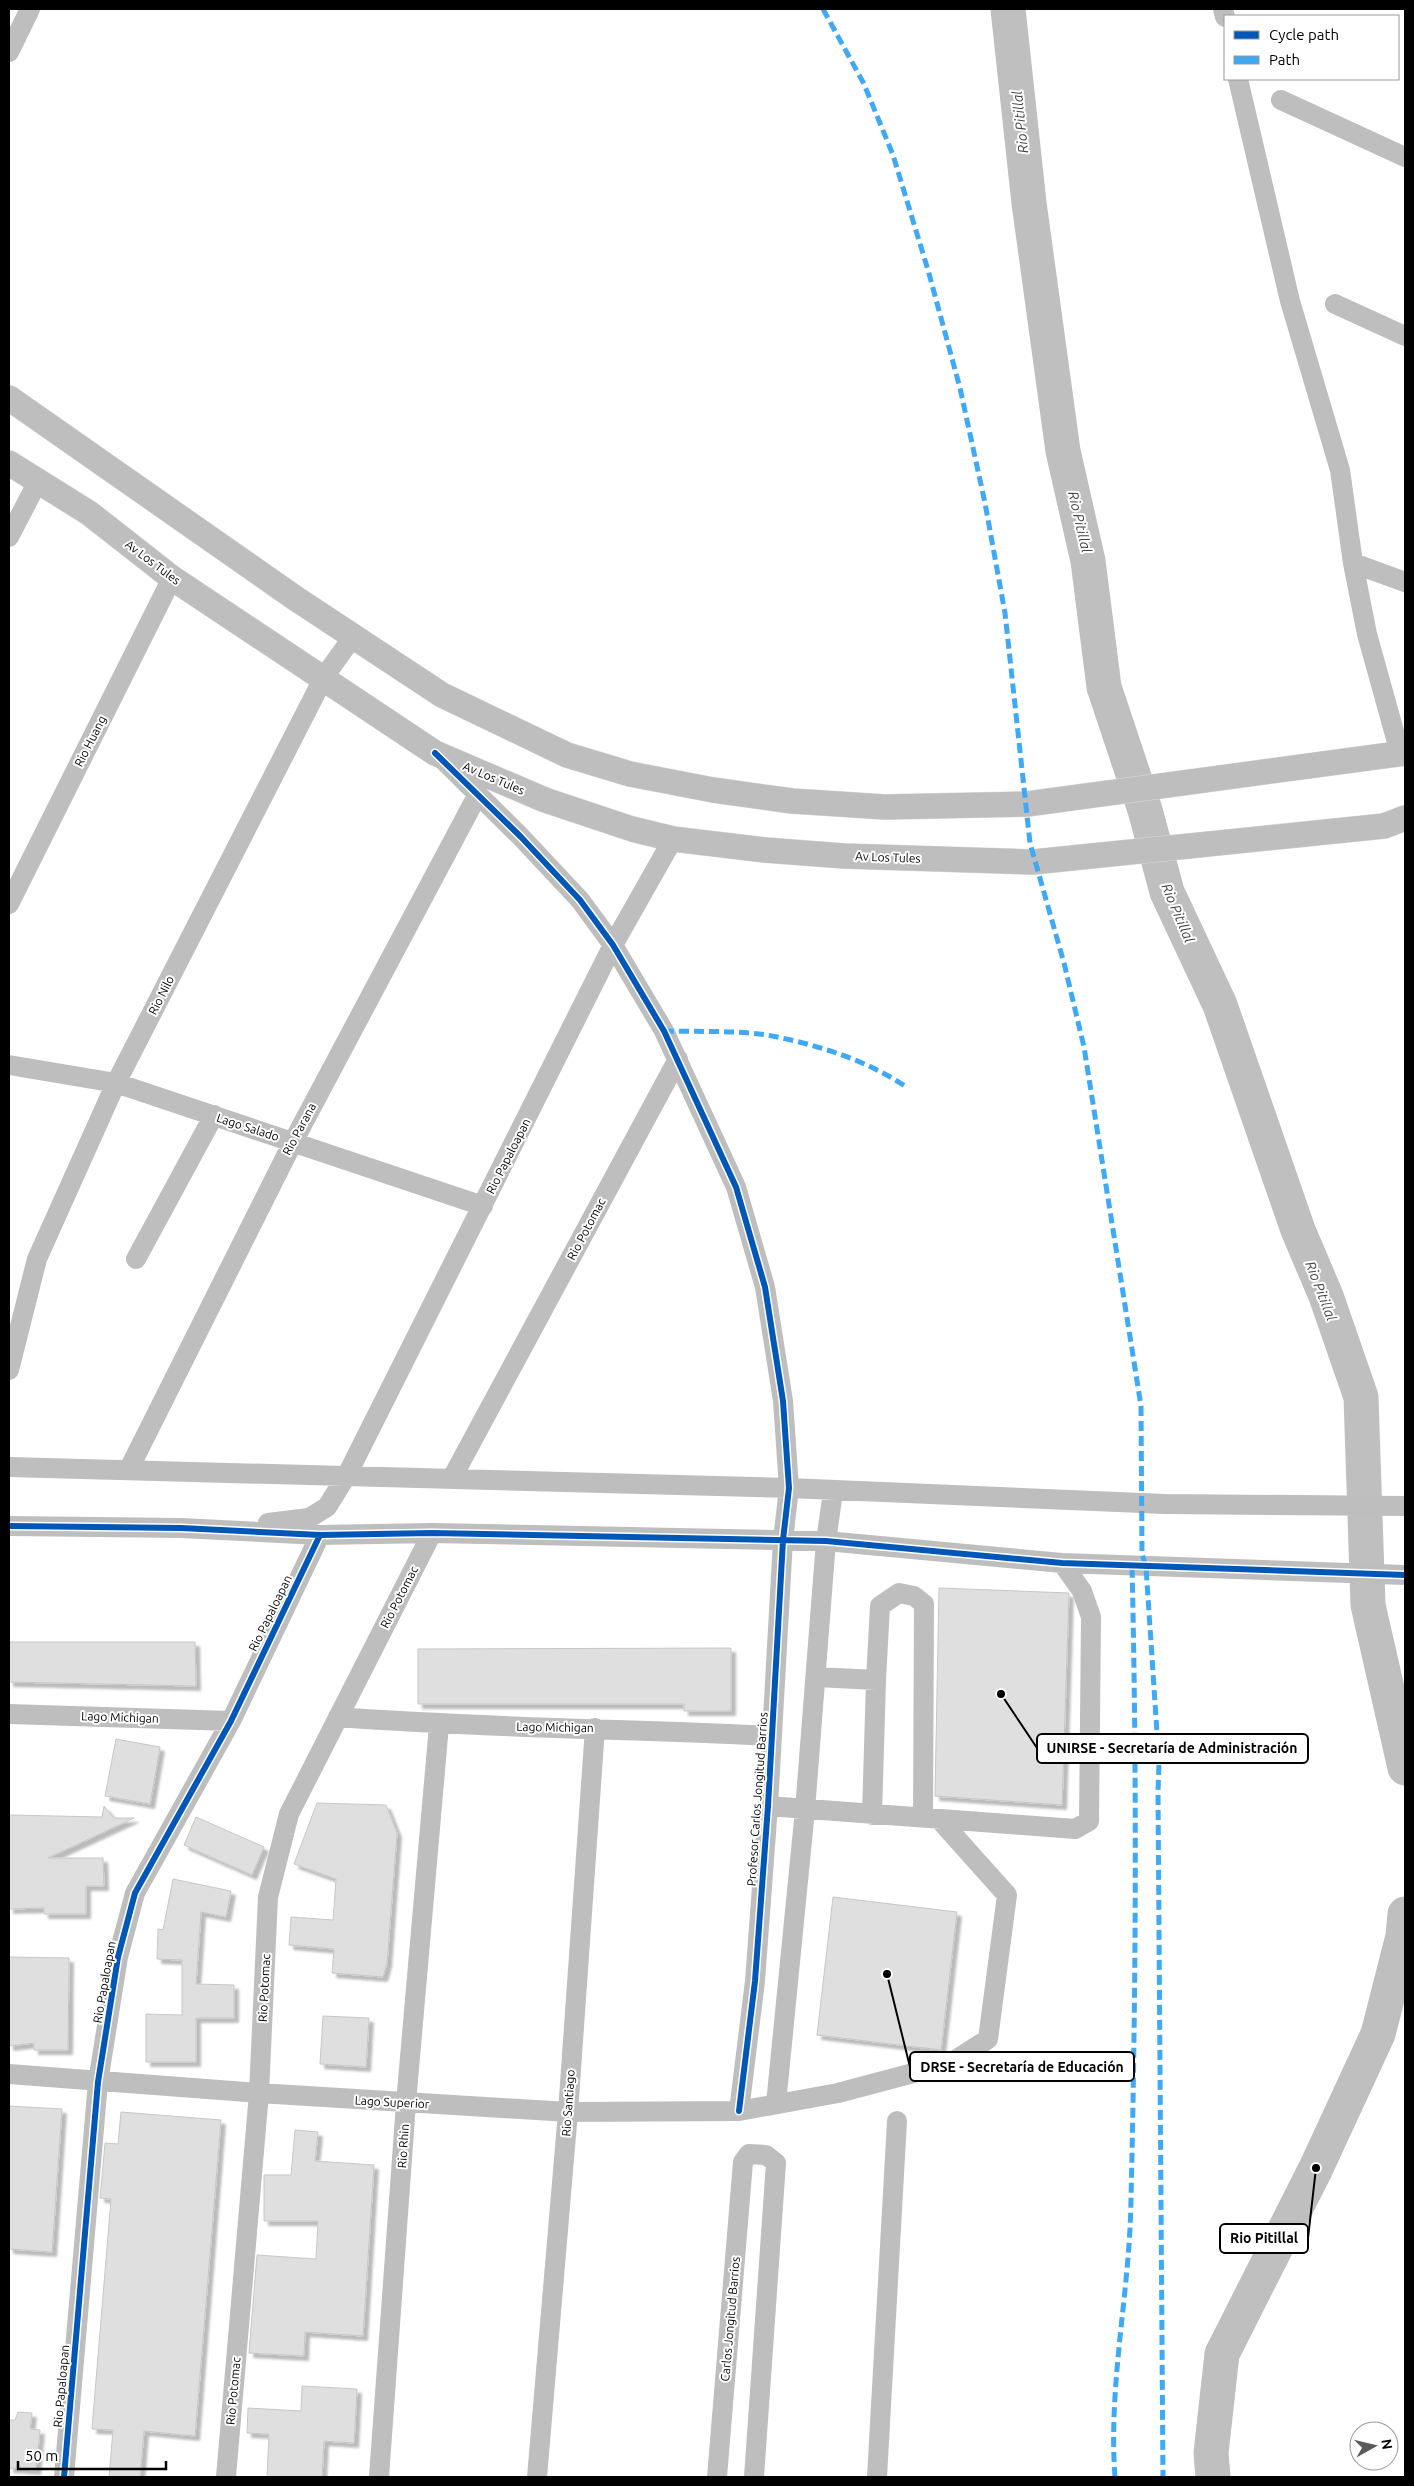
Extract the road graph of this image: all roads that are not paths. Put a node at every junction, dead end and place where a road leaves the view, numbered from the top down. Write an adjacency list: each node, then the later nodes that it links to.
1 (30, 9): 2 (street)
2 (9, 52)
3 (1238, 80): 12 (street)
4 (1281, 100): 5 (street)
5 (1405, 157)
6 (1335, 304): 7 (street)
7 (1405, 336)
8 (9, 398): 15 (main road)
9 (9, 463): 10 (main road, Av Los Tules)
10 (37, 482): 11 (street); 13 (main road, Av Los Tules)
11 (9, 537)
12 (1353, 564): 14 (street); 18 (street)
13 (172, 578): 16 (main road, Av Los Tules); 22 (street, Rio Huang)
14 (1405, 582)
15 (352, 638): 16 (street, Rio Nilo); 18 (main road)
16 (324, 677): 17 (main road, Av Los Tules); 26 (street, Rio Nilo)
17 (435, 753): 19 (street, Profesor Carlos Jongitud Barrios); 21 (main road, Av Los Tules)
18 (1403, 753)
19 (478, 794): 23 (street, Profesor Carlos Jongitud Barrios); 28 (street, Rio Parana)
20 (1394, 822): 21 (main road, Av Los Tules)
21 (673, 839): 23 (street, Rio Papaloapan)
22 (9, 904)
23 (613, 945): 24 (street, Profesor Carlos Jongitud Barrios); 29 (street, Rio Papaloapan)
24 (678, 1059): 35 (street, Rio Potomac); 36 (street, Profesor Carlos Jongitud Barrios)
25 (9, 1065): 26 (street, Lago Salado)
26 (116, 1083): 27 (street, Lago Salado); 31 (street, Rio Nilo)
27 (214, 1116): 28 (street, Lago Salado); 30 (street)
28 (293, 1142): 29 (street, Lago Salado); 33 (street, Rio Parana)
29 (483, 1206): 34 (street, Rio Papaloapan)
30 (136, 1259)
31 (9, 1370)
32 (9, 1467): 33 (street)
33 (129, 1469): 34 (street)
34 (347, 1475): 35 (street); 40 (street, Rio Papaloapan)
35 (452, 1478): 36 (street)
36 (789, 1488): 37 (street); 43 (street, Profesor Carlos Jongitud Barrios)
37 (833, 1492): 38 (street); 44 (street)
38 (1405, 1506)
39 (9, 1526): 40 (street)
40 (181, 1528): 42 (street)
41 (432, 1533): 42 (street); 43 (street); 50 (street, Rio Potomac)
42 (320, 1535): 51 (street, Rio Papaloapan)
43 (783, 1540): 44 (street); 54 (street, Profesor Carlos Jongitud Barrios)
44 (826, 1541): 45 (street); 47 (street)
45 (1062, 1563): 46 (street); 58 (street)
46 (1405, 1575)
47 (816, 1677): 48 (street); 56 (street)
48 (876, 1680): 57 (street); 58 (street)
49 (9, 1714): 51 (street, Lago Michigan)
50 (338, 1717): 52 (street, Lago Michigan); 63 (street, Rio Potomac)
51 (231, 1721): 62 (street, Rio Papaloapan)
52 (439, 1724): 53 (street, Lago Michigan); 64 (street, Rio Rhin)
53 (595, 1728): 54 (street, Lago Michigan); 67 (street, Rio Santiago)
54 (772, 1736): 55 (street, Profesor Carlos Jongitud Barrios)
55 (768, 1806): 56 (street); 59 (street, Profesor Carlos Jongitud Barrios)
56 (806, 1810): 57 (street); 60 (street)
57 (872, 1814): 58 (street)
58 (931, 1819): 65 (street, Lago Superior)
59 (755, 1980): 60 (street); 66 (street, Profesor Carlos Jongitud Barrios)
60 (788, 1985): 65 (street)
61 (9, 2074): 62 (street, Lago Superior)
62 (98, 2082): 63 (street, Lago Superior); 69 (street, Rio Papaloapan)
63 (258, 2093): 64 (street, Lago Superior); 70 (street, Rio Potomac)
64 (406, 2103): 67 (street, Lago Superior); 71 (street, Rio Rhin)
65 (776, 2104): 66 (street, Lago Superior)
66 (739, 2111): 67 (street, Lago Superior)
67 (568, 2112): 72 (street, Rio Santiago)
68 (897, 2121): 75 (street)
69 (64, 2477)
70 (226, 2477)
71 (379, 2477)
72 (537, 2477)
73 (717, 2477): 74 (street, Carlos Jongitud Barrios)
74 (754, 2477)
75 (877, 2477)

